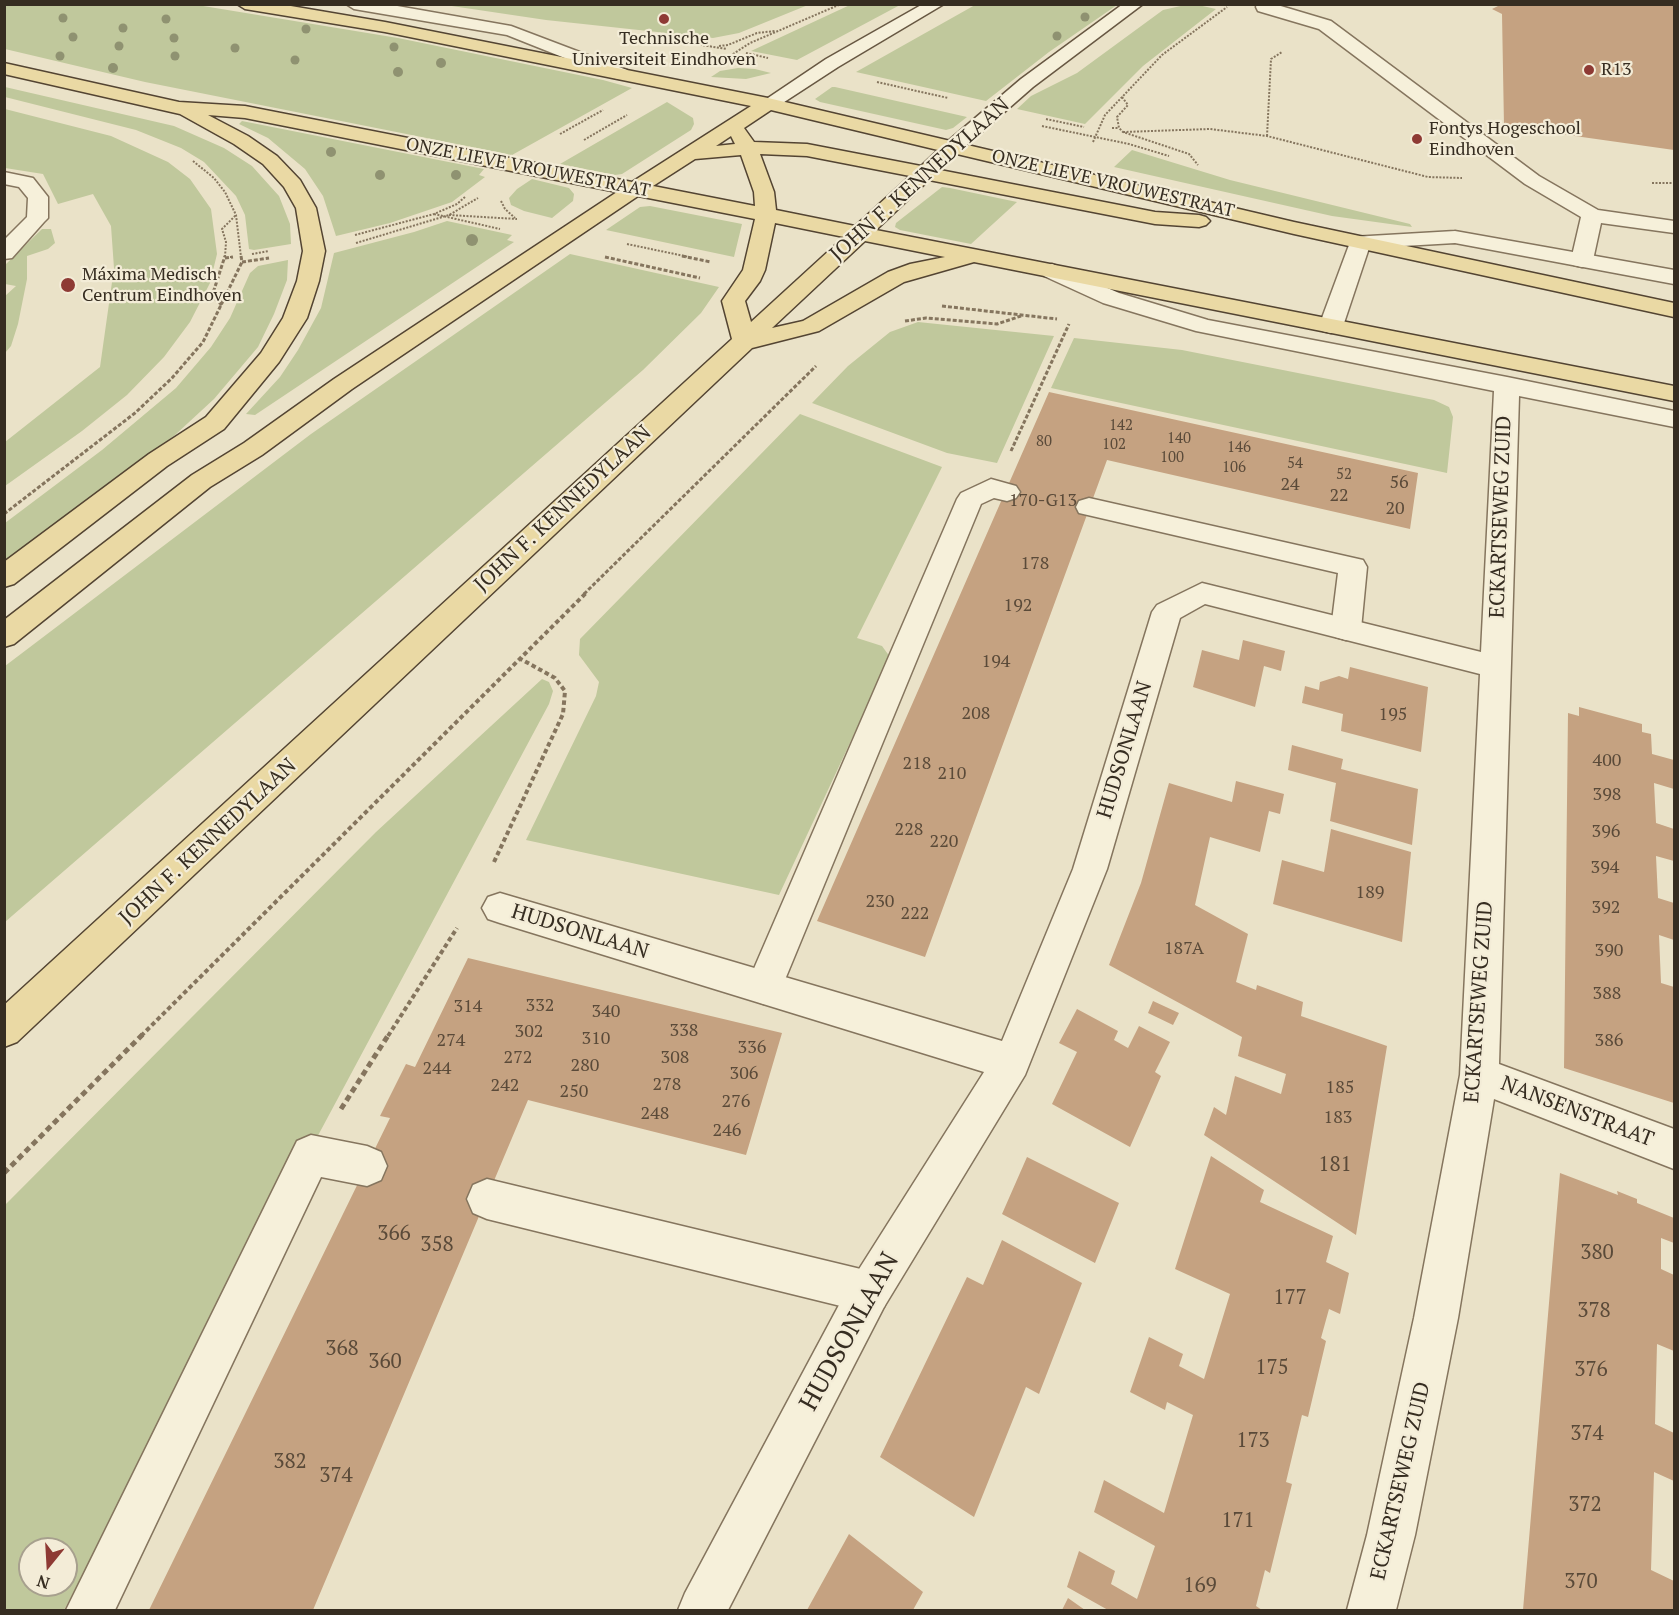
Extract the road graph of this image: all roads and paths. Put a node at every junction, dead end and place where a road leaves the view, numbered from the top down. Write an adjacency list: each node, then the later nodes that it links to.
1 (245, 4): 15 (main road, ONZE LIEVE VROUWESTRAAT)
2 (354, 4): 15 (street, ONZE LIEVE VROUWESTRAAT)
3 (841, 4): 8 (path)
4 (936, 4): 20 (street)
5 (1135, 4): 35 (street, JOHN F. KENNEDYLAAN)
6 (1230, 4): 18 (path)
7 (1264, 7): 42 (street)
8 (779, 31): 10 (path); 13 (path)
9 (656, 41): 10 (path)
10 (714, 47): 11 (path); 12 (path)
11 (727, 49)
12 (709, 50)
13 (738, 51)
14 (4, 68): 22 (main road, ONZE LIEVE VROUWESTRAAT)
15 (621, 74): 17 (main road, ONZE LIEVE VROUWESTRAAT)
16 (872, 81): 19 (path)
17 (678, 86): 20 (main road, ONZE LIEVE VROUWESTRAAT); 25 (main road)
18 (1122, 97): 27 (path); 30 (path)
19 (948, 98)
20 (768, 104): 25 (main road); 35 (main road, ONZE LIEVE VROUWESTRAAT)
21 (608, 107): 29 (path)
22 (179, 108): 43 (main road, ONZE LIEVE VROUWESTRAAT); 80 (main road)
23 (628, 114): 33 (path)
24 (1034, 125): 30 (path, ONZE LIEVE VROUWESTRAAT)
25 (734, 126): 36 (main road); 37 (main road)
26 (1112, 128): 27 (path)
27 (1119, 128): 28 (path)
28 (1123, 132): 31 (path); 42 (path)
29 (559, 135)
30 (1097, 137): 34 (path, ONZE LIEVE VROUWESTRAAT)
31 (1136, 137): 32 (path); 39 (path)
32 (1133, 141)
33 (580, 142)
34 (1129, 144)
35 (954, 146): 40 (main road, JOHN F. KENNEDYLAAN); 50 (main road, ONZE LIEVE VROUWESTRAAT)
36 (748, 148): 37 (main road); 40 (main road); 44 (main road)
37 (689, 155): 43 (main road)
38 (191, 160): 45 (path)
39 (1198, 165)
40 (925, 173): 50 (main road); 52 (main road, JOHN F. KENNEDYLAAN)
41 (4, 178): 57 (street)
42 (1532, 180): 46 (street)
43 (633, 189): 44 (main road, ONZE LIEVE VROUWESTRAAT); 81 (main road)
44 (766, 214): 52 (main road, ONZE LIEVE VROUWESTRAAT); 75 (main road)
45 (236, 215): 61 (path); 67 (path)
46 (1592, 215): 49 (street); 62 (street)
47 (447, 216): 48 (path); 51 (path); 53 (path); 56 (path)
48 (522, 220)
49 (1674, 227)
50 (1294, 228): 55 (main road, ONZE LIEVE VROUWESTRAAT)
51 (502, 229)
52 (861, 233): 59 (main road, ONZE LIEVE VROUWESTRAAT); 75 (main road, JOHN F. KENNEDYLAAN)
53 (350, 236)
54 (618, 241): 63 (path)
55 (1360, 242): 62 (street, ONZE LIEVE VROUWESTRAAT); 69 (main road, ONZE LIEVE VROUWESTRAAT); 74 (street)
56 (347, 245)
57 (4, 253)
58 (598, 255): 66 (path)
59 (978, 256): 64 (main road, ONZE LIEVE VROUWESTRAAT); 75 (main road)
60 (233, 257): 61 (path)
61 (225, 258): 67 (path)
62 (1582, 260): 65 (street, ONZE LIEVE VROUWESTRAAT)
63 (717, 263)
64 (1052, 271): 74 (main road, ONZE LIEVE VROUWESTRAAT); 77 (street, ONZE LIEVE VROUWESTRAAT)
65 (1674, 277)
66 (711, 280)
67 (222, 305): 85 (path)
68 (937, 306): 71 (path)
69 (1674, 310)
70 (955, 314): 71 (path)
71 (950, 318): 73 (path)
72 (1071, 321): 83 (path)
73 (898, 322)
74 (1331, 326): 78 (main road, ONZE LIEVE VROUWESTRAAT)
75 (745, 342): 92 (main road, JOHN F. KENNEDYLAAN)
76 (820, 362): 97 (path)
77 (1507, 384): 79 (street, ONZE LIEVE VROUWESTRAAT); 89 (street, ECKARTSEWEG ZUID)
78 (1674, 394)
79 (1674, 419)
80 (214, 423): 81 (main road); 86 (main road)
81 (201, 482): 88 (main road)
82 (1007, 492): 83 (street)
83 (970, 499): 91 (street)
84 (1089, 507): 87 (street)
85 (4, 514)
86 (4, 577)
87 (1346, 628): 89 (street, HUDSONLAAN); 93 (street, HUDSONLAAN)
88 (4, 636)
89 (1495, 667): 94 (street, ECKARTSEWEG ZUID)
90 (500, 908): 91 (street, HUDSONLAAN)
91 (765, 987): 93 (street, HUDSONLAAN)
92 (4, 1030)
93 (1012, 1062): 99 (street, HUDSONLAAN)
94 (1479, 1076): 95 (street, NANSENSTRAAT); 102 (street, ECKARTSEWEG ZUID)
95 (1674, 1149)
96 (367, 1166): 100 (street)
97 (4, 1173)
98 (487, 1199): 99 (street)
99 (869, 1292): 101 (street, HUDSONLAAN)
100 (90, 1611)
101 (702, 1611)
102 (1371, 1611)

